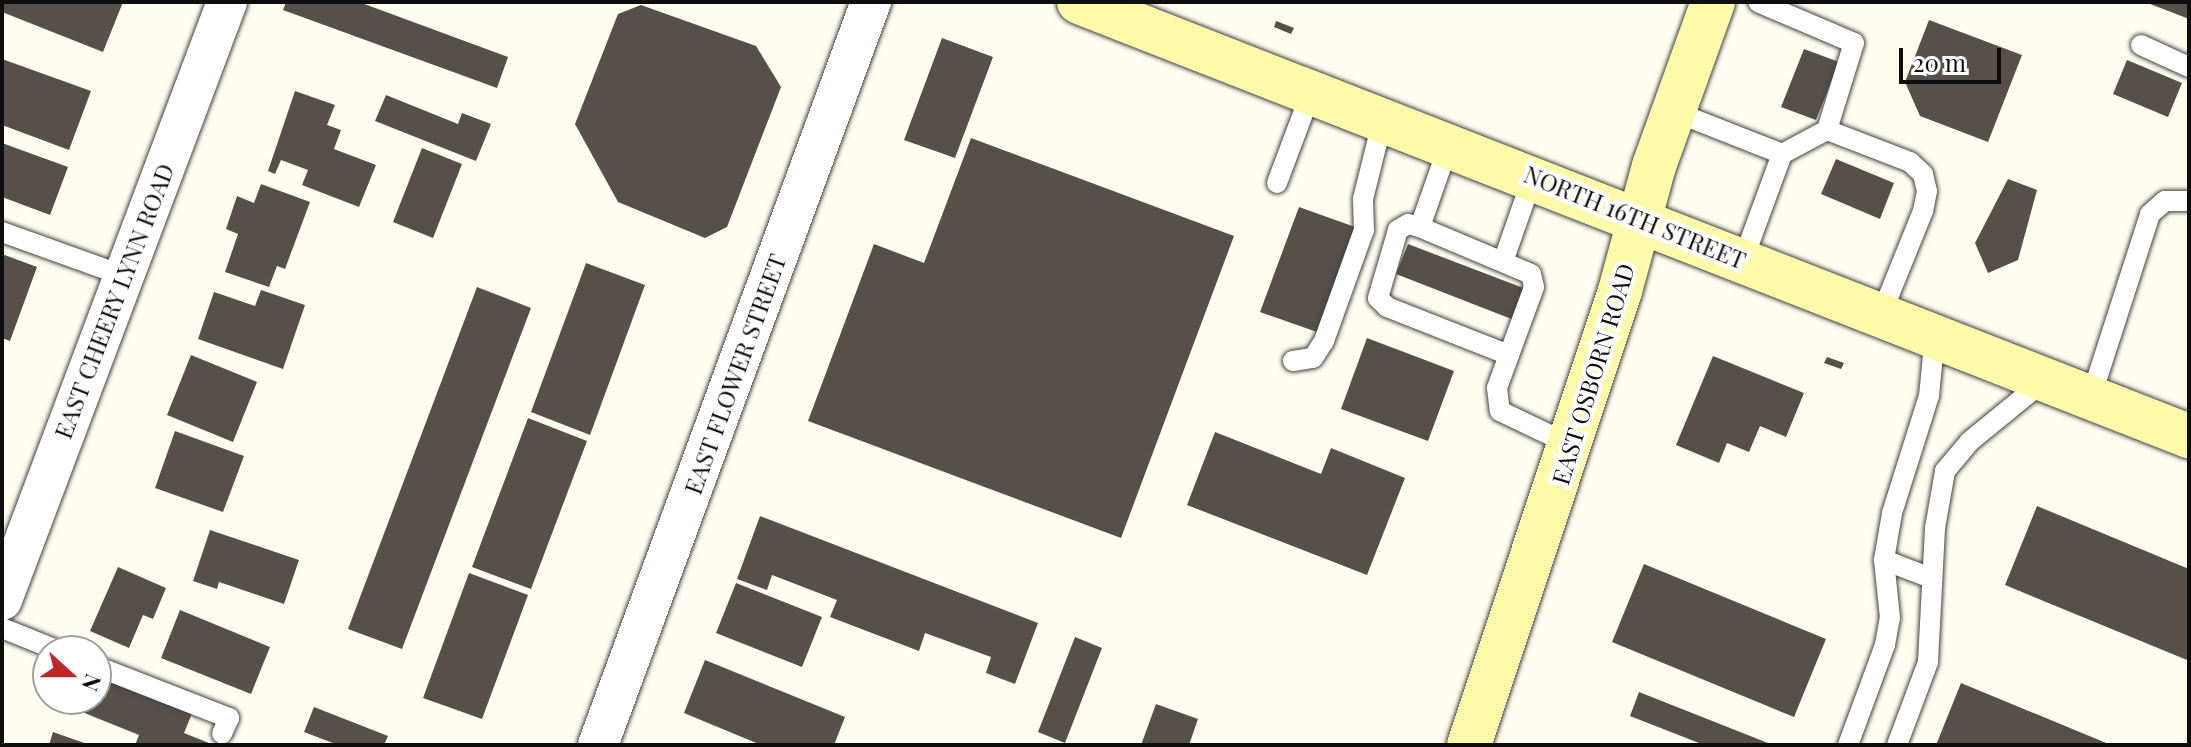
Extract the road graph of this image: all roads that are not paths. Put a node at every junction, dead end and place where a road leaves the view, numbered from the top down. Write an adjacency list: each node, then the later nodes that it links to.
1 (227, 2): 22 (street, EAST CHEERY LYNN ROAD)
2 (871, 2): 38 (street, EAST FLOWER STREET)
3 (1713, 2): 9 (main road, EAST OSBORN ROAD)
4 (1758, 2): 11 (lane)
5 (1087, 3): 8 (main road, NORTH 16TH STREET)
6 (2141, 45): 7 (lane)
7 (2189, 67)
8 (1312, 90): 10 (main road, NORTH 16TH STREET); 15 (lane)
9 (1673, 111): 13 (lane); 17 (main road, EAST OSBORN ROAD)
10 (1383, 119): 12 (main road, NORTH 16TH STREET); 26 (lane)
11 (1827, 130): 13 (lane); 23 (lane)
12 (1449, 144): 14 (main road, NORTH 16TH STREET); 18 (lane)
13 (1782, 154): 21 (lane)
14 (1533, 176): 17 (main road, NORTH 16TH STREET); 20 (lane)
15 (1277, 183)
16 (2189, 201): 28 (lane)
17 (1640, 219): 21 (main road, NORTH 16TH STREET); 30 (main road, EAST OSBORN ROAD)
18 (1420, 227): 20 (lane); 25 (lane)
19 (2, 232): 22 (lane)
20 (1504, 259): 25 (lane)
21 (1743, 260): 23 (main road, NORTH 16TH STREET)
22 (124, 276): 33 (street, EAST CHEERY LYNN ROAD)
23 (1881, 315): 24 (main road, NORTH 16TH STREET)
24 (1935, 335): 27 (main road, NORTH 16TH STREET); 31 (lane)
25 (1509, 355): 30 (lane)
26 (1293, 361)
27 (2046, 380): 28 (main road, NORTH 16TH STREET); 32 (lane)
28 (2091, 397): 29 (main road, NORTH 16TH STREET)
29 (2189, 436)
30 (1571, 445): 39 (main road, EAST OSBORN ROAD)
31 (1884, 560): 32 (lane); 40 (lane)
32 (1931, 578): 41 (lane)
33 (2, 600)
34 (2, 628): 35 (lane)
35 (32, 640)
36 (112, 672): 37 (lane)
37 (222, 734)
38 (598, 745)
39 (1469, 745)
40 (1848, 745)
41 (1897, 745)

